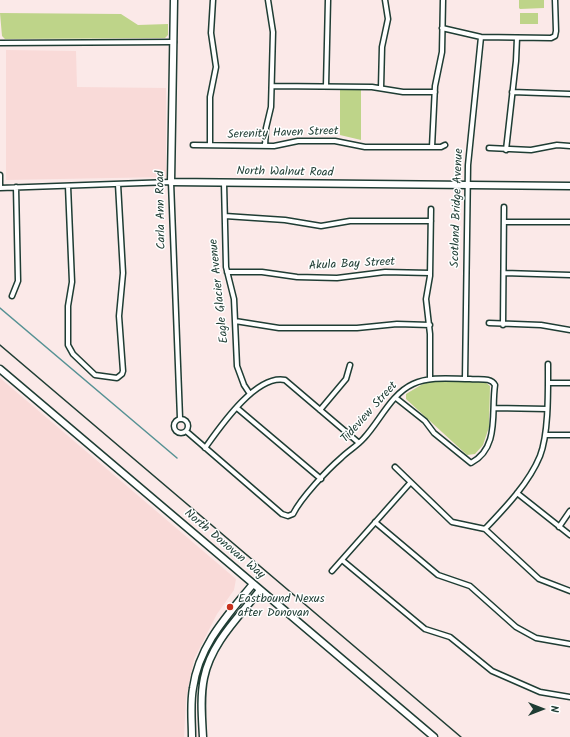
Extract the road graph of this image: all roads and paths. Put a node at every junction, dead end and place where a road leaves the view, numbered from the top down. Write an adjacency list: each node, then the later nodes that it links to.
1 (174, 0): 11 (street, Carla Ann Road)
2 (213, 0): 21 (street)
3 (268, 0): 13 (street)
4 (328, 0): 14 (street)
5 (385, 0): 15 (street)
6 (443, 0): 8 (street)
7 (554, 0): 10 (street)
8 (442, 28): 9 (street); 16 (street)
9 (481, 37): 10 (street); 31 (street, Scotland Bridge Avenue)
10 (517, 38): 17 (street)
11 (174, 42): 12 (street); 28 (street, Carla Ann Road)
12 (0, 43)
13 (272, 86): 14 (street); 22 (street)
14 (326, 86): 15 (street)
15 (381, 88): 16 (street)
16 (435, 92): 24 (street)
17 (512, 92): 18 (street); 26 (street)
18 (570, 94)
19 (193, 145): 21 (street, Serenity Haven Street)
20 (445, 145): 24 (street, Serenity Haven Street)
21 (210, 146): 22 (street, Serenity Haven Street)
22 (266, 146): 24 (street, Serenity Haven Street)
23 (570, 146): 26 (street)
24 (432, 147)
25 (489, 148): 26 (street)
26 (506, 150)
27 (0, 175): 35 (street)
28 (171, 182): 29 (street, North Walnut Road); 30 (street, North Walnut Road); 65 (street, Carla Ann Road)
29 (224, 183): 31 (street, North Walnut Road); 38 (street, Eagle Glacier Avenue)
30 (118, 184): 32 (street, North Walnut Road); 32 (street)
31 (468, 185): 33 (street, North Walnut Road); 56 (street, Scotland Bridge Avenue)
32 (68, 186): 34 (street, North Walnut Road)
33 (570, 186)
34 (16, 187): 35 (street, North Walnut Road); 46 (street)
35 (0, 188)
36 (504, 207): 40 (street)
37 (431, 209): 39 (street)
38 (225, 216): 39 (street); 42 (street, Eagle Glacier Avenue)
39 (431, 221): 43 (street)
40 (504, 222): 41 (street); 44 (street)
41 (570, 222)
42 (227, 272): 43 (street, Akula Bay Street); 47 (street, Eagle Glacier Avenue)
43 (430, 273): 49 (street)
44 (504, 273): 45 (street); 50 (street)
45 (570, 275)
46 (12, 296)
47 (235, 321): 49 (street); 59 (street, Eagle Glacier Avenue)
48 (489, 324): 50 (street)
49 (430, 325): 55 (street)
50 (503, 325): 51 (street)
51 (570, 330)
52 (548, 364): 57 (street)
53 (350, 365): 64 (street)
54 (0, 369): 82 (street, North Donovan Way)
55 (430, 379): 56 (street, Tideview Street); 60 (street, Tideview Street)
56 (465, 379): 62 (street, Tideview Street)
57 (548, 383): 58 (street); 63 (street)
58 (570, 383)
59 (250, 394): 61 (street); 64 (street)
60 (396, 398): 62 (street); 69 (street, Tideview Street)
61 (237, 408): 70 (street); 72 (street)
62 (494, 408): 63 (street)
63 (547, 408): 67 (street)
64 (320, 410): 69 (street)
65 (180, 418): 66 (street, Carla Ann Road); 66 (street, Carla Ann Road)
66 (186, 431): 70 (street)
67 (544, 435): 68 (street); 74 (street)
68 (570, 435)
69 (359, 443): 72 (street, Tideview Street)
70 (205, 448): 72 (street, Tideview Street)
71 (395, 467): 73 (street)
72 (321, 479)
73 (410, 483): 76 (street); 78 (street)
74 (517, 493): 77 (street); 78 (street)
75 (570, 511): 77 (street)
76 (375, 522): 80 (street); 85 (street)
77 (559, 527): 79 (street)
78 (485, 529): 84 (street)
79 (570, 535)
80 (342, 560): 81 (street); 86 (street)
81 (332, 571)
82 (253, 584): 83 (street, North Donovan Way); 87 (street)
83 (260, 590): 88 (street); 89 (street, North Donovan Way)
84 (570, 591)
85 (570, 644)
86 (570, 697)
87 (192, 737)
88 (203, 737)
89 (434, 737)

